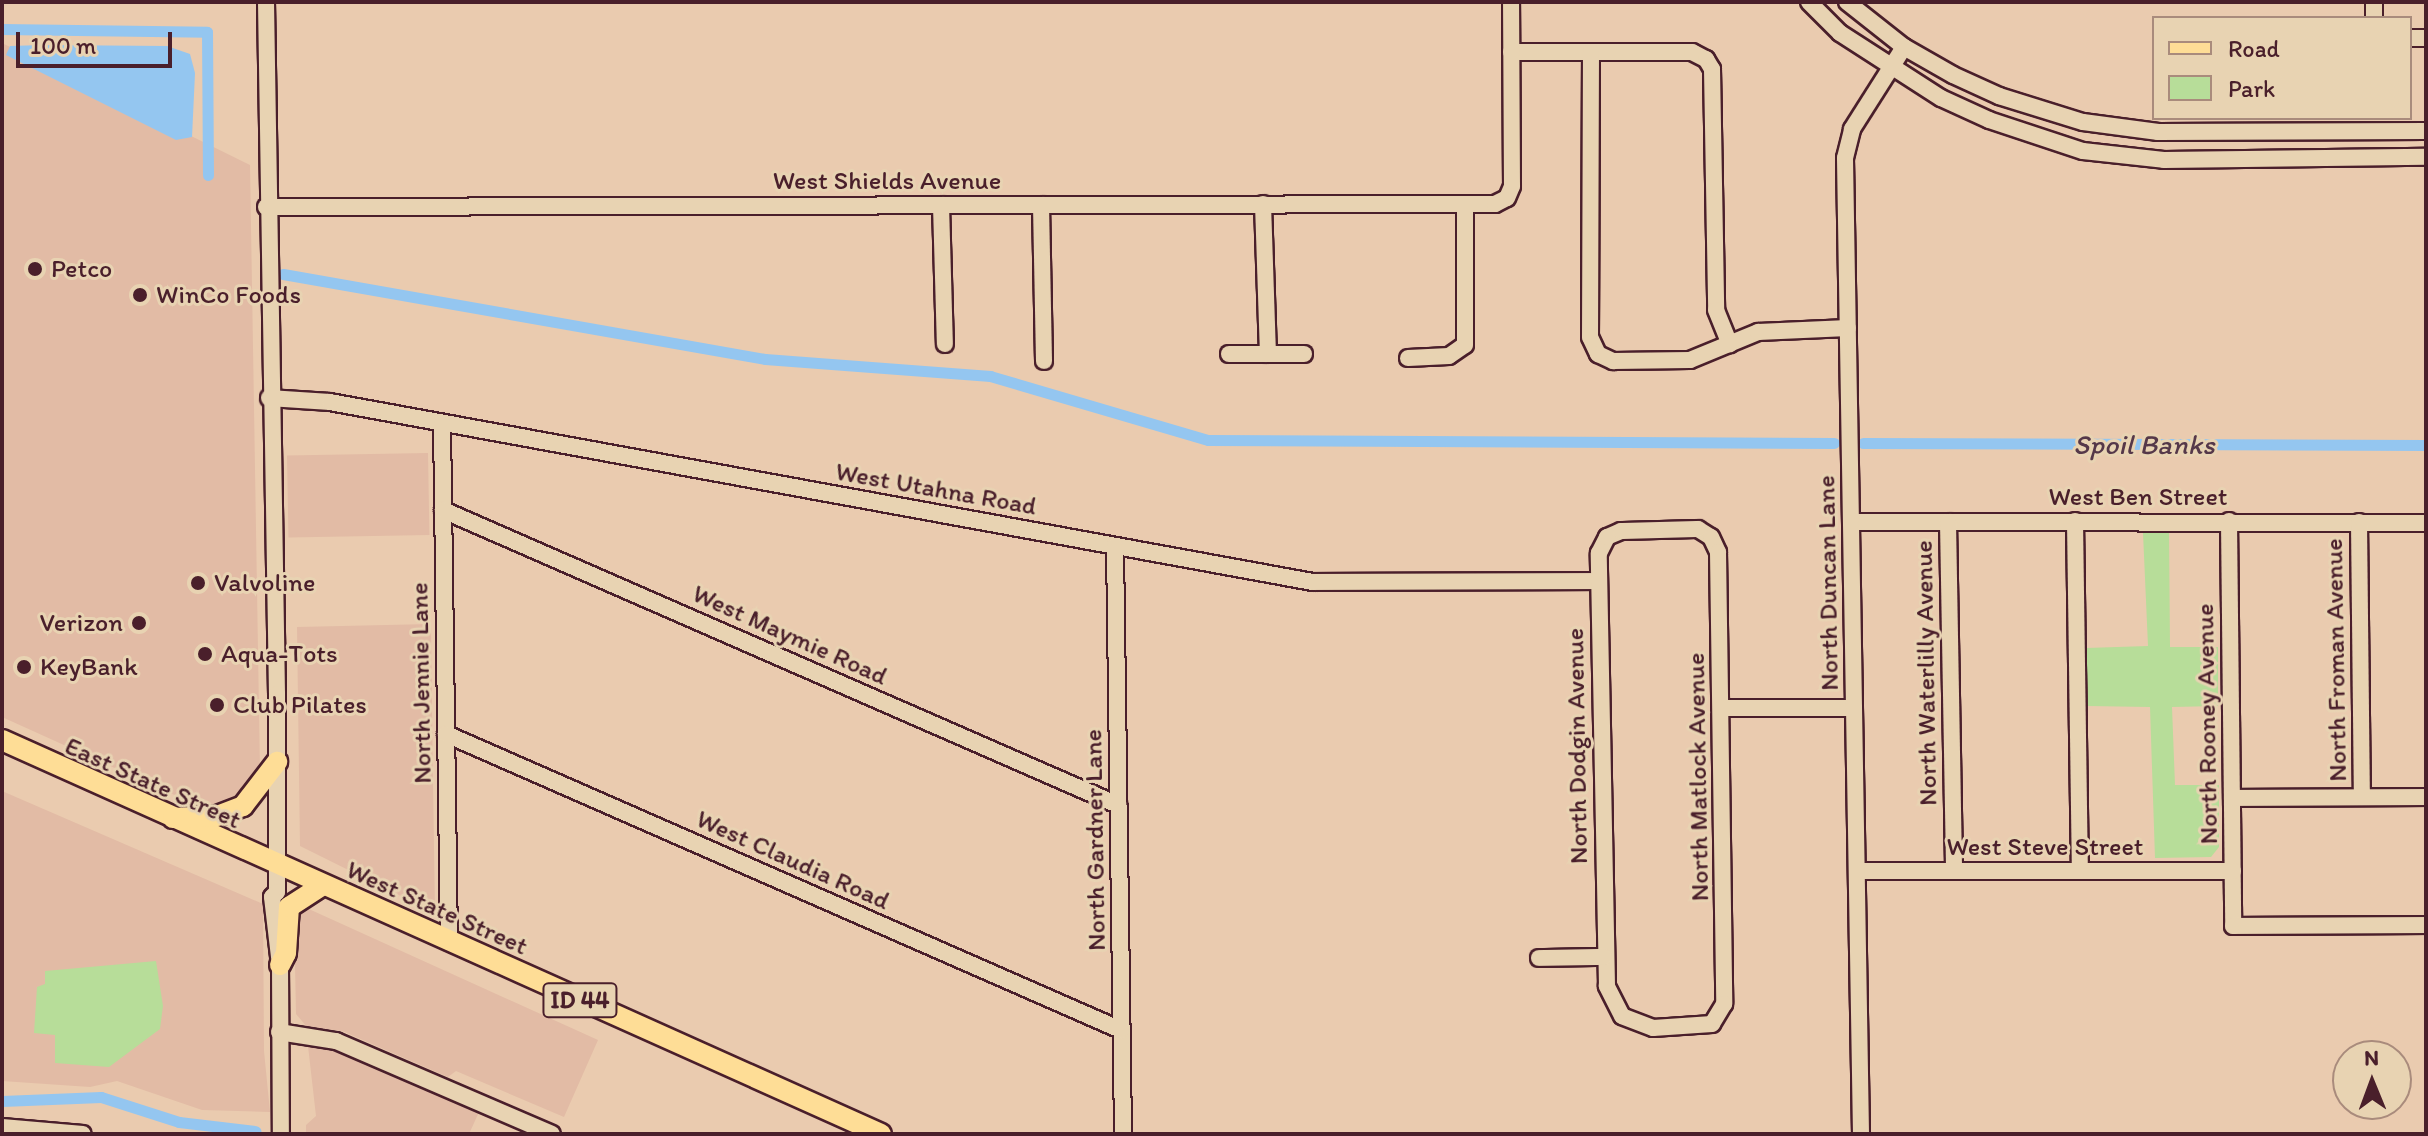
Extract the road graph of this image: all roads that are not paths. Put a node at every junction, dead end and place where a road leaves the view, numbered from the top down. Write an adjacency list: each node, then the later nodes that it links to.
1 (266, 2): 16 (street)
2 (1511, 2): 6 (street)
3 (1809, 2): 8 (street)
4 (1847, 2): 5 (street)
5 (1904, 47): 8 (street, North Duncan Lane); 9 (street)
6 (1511, 52): 7 (street); 13 (street, West Shields Avenue)
7 (1591, 52): 19 (street); 19 (street)
8 (1889, 68): 11 (street); 17 (street, North Duncan Lane)
9 (2370, 125): 10 (street)
10 (2426, 131)
11 (2426, 157)
12 (1263, 204): 13 (street, West Shields Avenue); 15 (street, West Shields Avenue); 21 (street)
13 (1465, 204): 23 (street)
14 (941, 205): 15 (street, West Shields Avenue); 16 (street, West Shields Avenue); 18 (street)
15 (1041, 205): 24 (street)
16 (266, 207): 25 (street)
17 (1848, 328): 19 (street); 30 (street, North Duncan Lane)
18 (945, 344)
19 (1730, 344)
20 (1229, 354): 21 (street)
21 (1268, 354): 22 (street)
22 (1304, 354)
23 (1408, 358)
24 (1044, 361)
25 (269, 398): 26 (street, West Utahna Road); 41 (street)
26 (442, 423): 27 (street, North Jennie Lane); 35 (street, West Utahna Road)
27 (443, 510): 39 (street, North Jennie Lane); 45 (street, West Maymie Road)
28 (2075, 521): 29 (street, West Ben Street); 31 (street, West Ben Street); 50 (street)
29 (2229, 521): 32 (street, West Ben Street); 44 (street, North Rooney Avenue)
30 (1851, 522): 31 (street, West Ben Street); 38 (street, North Duncan Lane)
31 (1948, 522): 49 (street, North Waterlilly Avenue)
32 (2359, 522): 33 (street, West Ben Street); 42 (street, North Froman Avenue)
33 (2426, 523)
34 (1711, 537): 36 (street, North Dodgin Avenue); 37 (street, North Matlock Avenue)
35 (1115, 546): 36 (street, West Utahna Road); 45 (street, North Gardner Lane)
36 (1599, 581): 55 (street, North Dodgin Avenue)
37 (1722, 708): 38 (street); 58 (street, North Matlock Avenue)
38 (1854, 708): 48 (street, North Duncan Lane)
39 (446, 734): 54 (street, North Jennie Lane); 59 (street, West Claudia Road)
40 (4, 744): 46 (main road, East State Street / ID 44)
41 (277, 762): 46 (main road); 47 (street)
42 (2362, 797): 43 (street); 44 (street)
43 (2426, 797)
44 (2232, 798): 51 (street, North Rooney Avenue)
45 (1118, 805): 59 (street, North Gardner Lane)
46 (168, 818): 47 (main road, East State Street / ID 44)
47 (278, 867): 52 (main road, West State Street / ID 44); 57 (street)
48 (1857, 871): 49 (street, West Steve Street); 67 (street, North Duncan Lane)
49 (1954, 871): 50 (street, West Steve Street)
50 (2080, 871): 51 (street, West Steve Street)
51 (2233, 871): 53 (street, North Rooney Avenue)
52 (321, 886): 54 (main road, West State Street / ID 44); 57 (main road)
53 (2426, 925)
54 (449, 942): 65 (main road, West State Street / ID 44)
55 (1604, 957): 56 (street); 58 (street, North Dodgin Avenue)
56 (1539, 958)
57 (280, 965): 60 (street)
58 (1718, 1018)
59 (1121, 1030): 66 (street, North Gardner Lane)
60 (279, 1032): 63 (street); 64 (street)
61 (2, 1127): 62 (street)
62 (83, 1134)
63 (281, 1134)
64 (552, 1134)
65 (881, 1134)
66 (1123, 1134)
67 (1861, 1134)

